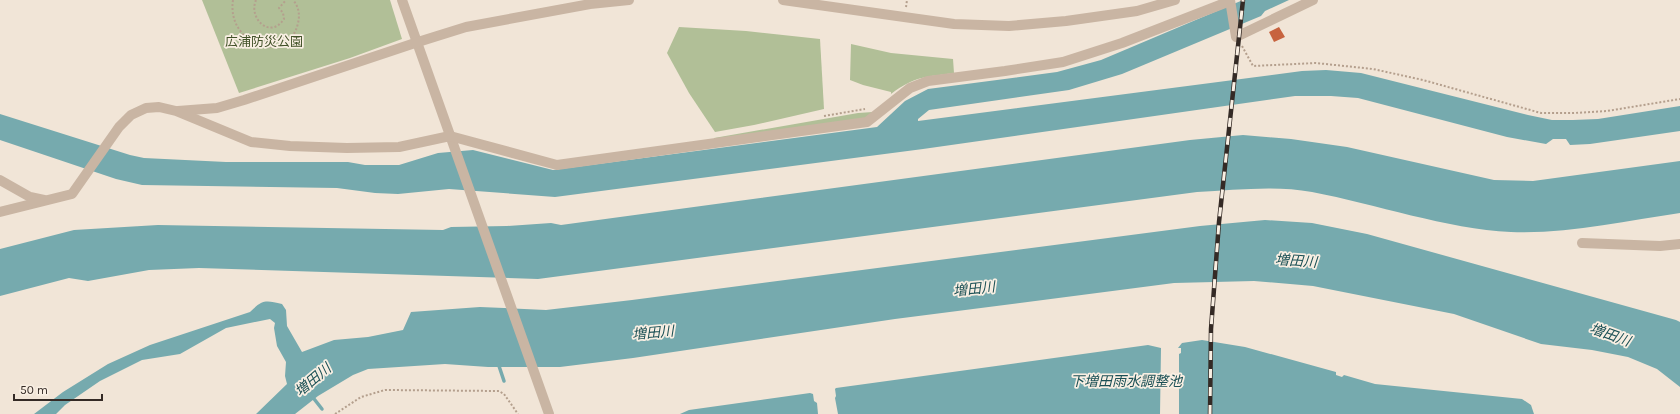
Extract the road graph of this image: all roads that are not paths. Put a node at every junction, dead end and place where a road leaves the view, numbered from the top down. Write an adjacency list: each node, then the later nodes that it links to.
1 (402, 0): 7 (street)
2 (629, 0): 7 (street)
3 (783, 0): 4 (street)
4 (1175, 0)
5 (1313, 0): 6 (street)
6 (1230, 2): 9 (street)
7 (418, 42): 8 (street); 9 (street)
8 (176, 112): 9 (street); 11 (street)
9 (452, 139): 15 (street)
10 (0, 180): 11 (street)
11 (46, 200): 12 (street)
12 (0, 212)
13 (1582, 243): 14 (street)
14 (1680, 244)
15 (549, 414)

